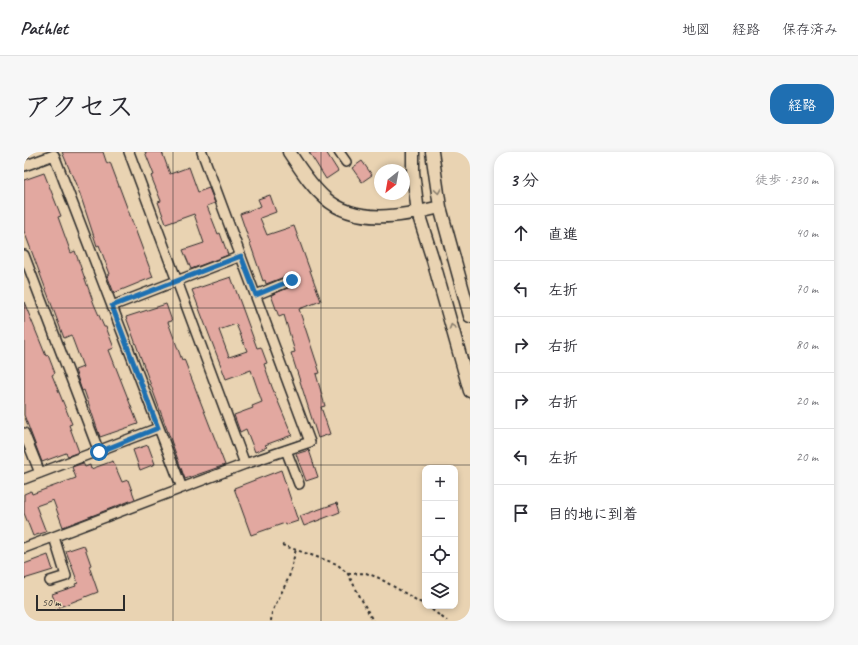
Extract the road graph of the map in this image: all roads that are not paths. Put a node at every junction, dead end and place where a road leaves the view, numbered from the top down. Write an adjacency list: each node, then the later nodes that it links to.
1 (128, 152): 14 (street)
2 (202, 152): 12 (street)
3 (289, 152): 10 (street)
4 (339, 152): 7 (street)
5 (413, 152): 10 (street)
6 (432, 152): 9 (street, one-way to 9)
7 (346, 162)
8 (24, 166): 16 (street)
9 (440, 207): 10 (street); 17 (street)
10 (418, 213): 18 (street, one-way to 10)
11 (24, 255): 22 (street)
12 (241, 256): 14 (street); 15 (street)
13 (292, 280): 15 (street)
14 (176, 281): 16 (street); 23 (street)
15 (256, 295): 21 (street)
16 (112, 306): 19 (street)
17 (470, 316)
18 (470, 391)
19 (158, 428): 22 (street); 27 (street)
20 (24, 433): 24 (street)
21 (286, 450): 23 (street); 26 (street)
22 (99, 452): 24 (street)
23 (245, 464): 27 (street)
24 (40, 473): 25 (street)
25 (24, 479)
26 (299, 484)
27 (182, 488): 28 (street)
28 (54, 537): 29 (street); 30 (street)
29 (24, 548)
30 (50, 581)

